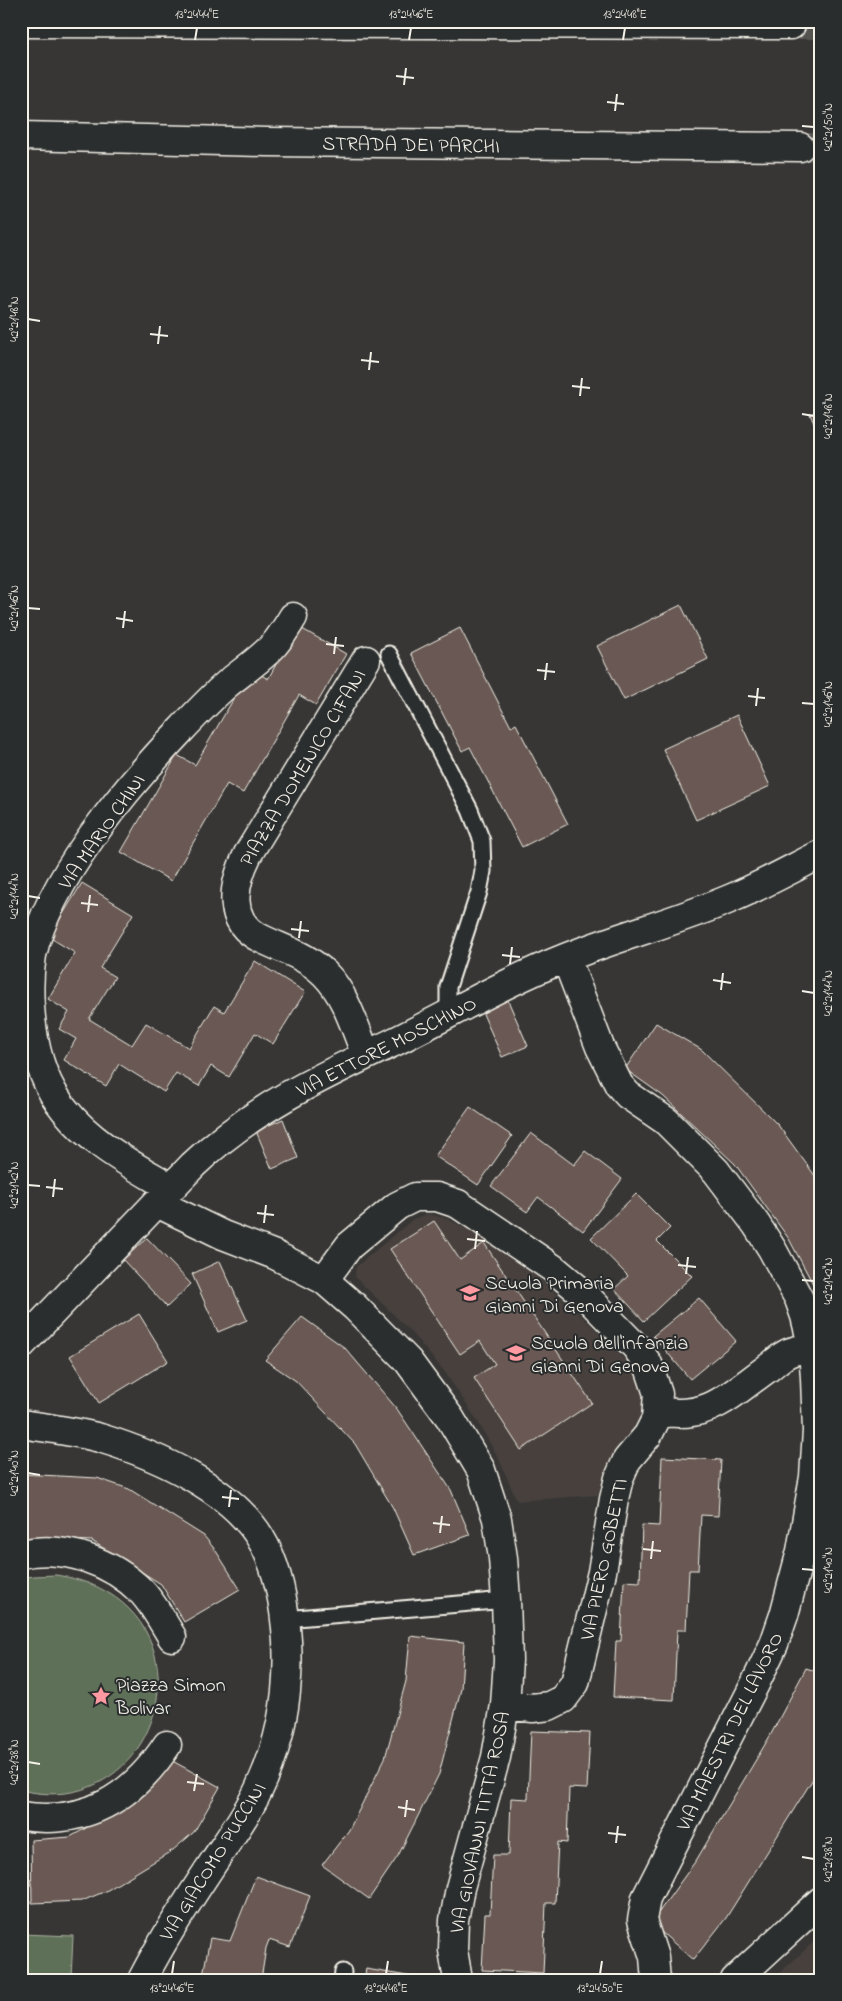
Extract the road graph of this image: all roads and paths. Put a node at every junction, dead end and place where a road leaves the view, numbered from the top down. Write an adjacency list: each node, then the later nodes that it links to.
1 (21, 23): 2 (main road)
2 (791, 25)
3 (27, 136): 4 (main road, STRADA DEI PARCHI)
4 (800, 147)
5 (293, 617): 11 (main road, VIA MARIO CHINI)
6 (378, 657): 9 (lane); 10 (main road, PIAZZA DOMENICO CIFANI)
7 (821, 854): 8 (main road, VIA ETTORE MOSCHINO)
8 (566, 958): 9 (main road, VIA ETTORE MOSCHINO); 14 (main road, VIA MAESTRI DEL LAVORO)
9 (451, 1014): 10 (main road, VIA ETTORE MOSCHINO)
10 (366, 1055): 11 (main road, VIA ETTORE MOSCHINO)
11 (164, 1195): 12 (main road, VIA GIOVANNI TITTA ROSA); 13 (main road, VIA ETTORE MOSCHINO)
12 (324, 1280): 15 (main road, VIA PIERO GOBETTI); 18 (main road, VIA GIOVANNI TITTA ROSA)
13 (21, 1344)
14 (813, 1349): 15 (main road); 27 (main road, VIA MAESTRI DEL LAVORO)
15 (658, 1411): 21 (main road, VIA PIERO GOBETTI)
16 (21, 1424): 19 (main road, VIA GIACOMO PUCCINI)
17 (21, 1554): 20 (main road)
18 (506, 1600): 19 (lane); 21 (main road, VIA GIOVANNI TITTA ROSA)
19 (285, 1619): 25 (main road, VIA GIACOMO PUCCINI)
20 (172, 1637)
21 (505, 1705): 26 (main road, VIA GIOVANNI TITTA ROSA)
22 (167, 1745): 23 (main road)
23 (21, 1816)
24 (821, 1901): 28 (main road)
25 (142, 1980)
26 (458, 1980)
27 (656, 1980)
28 (735, 1980)

